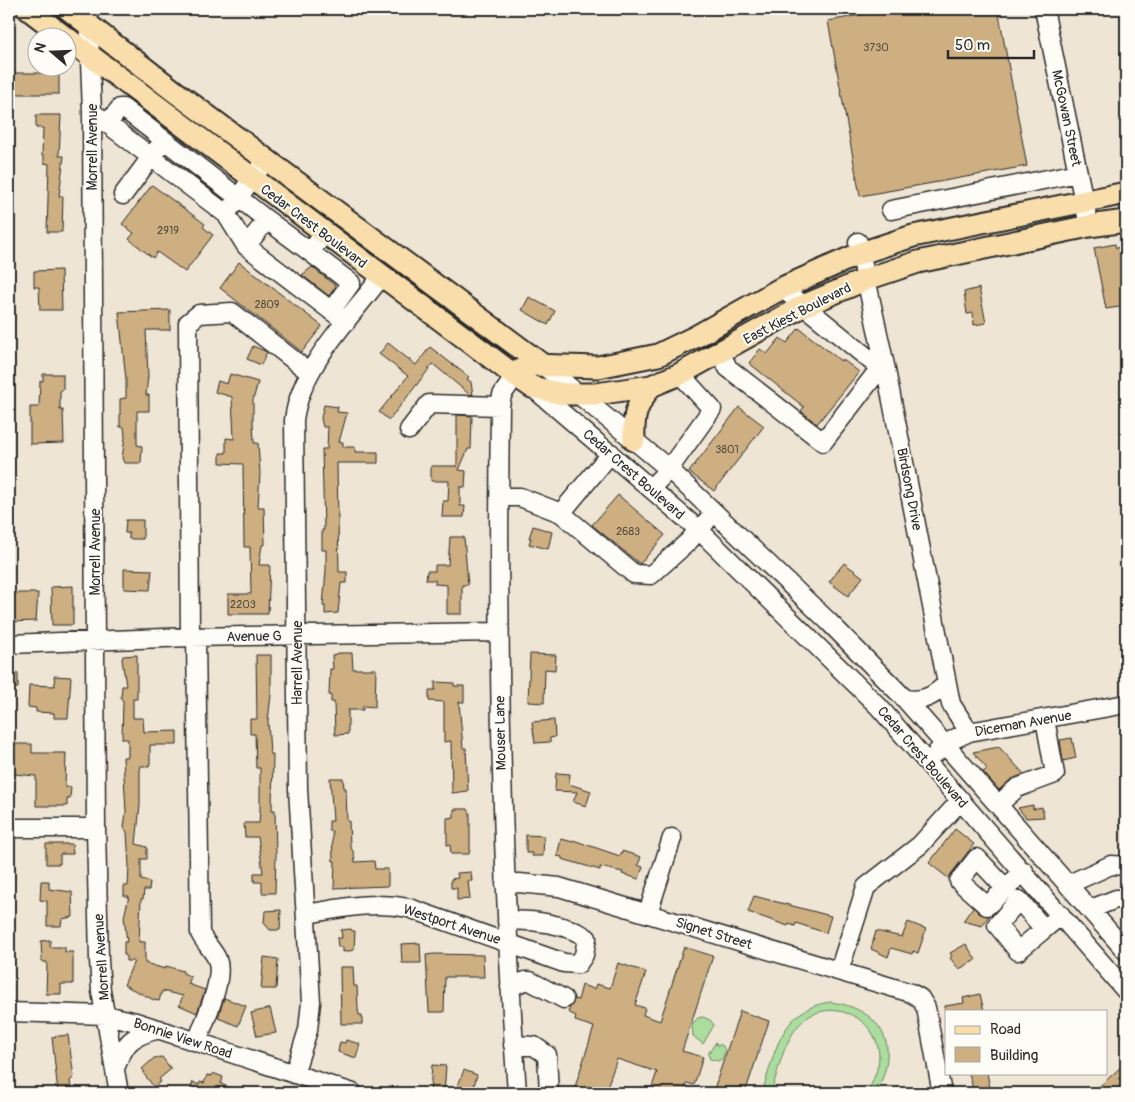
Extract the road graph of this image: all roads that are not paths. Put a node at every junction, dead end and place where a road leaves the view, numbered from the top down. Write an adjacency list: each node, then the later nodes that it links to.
1 (28, 9): 5 (main road, Cedar Crest Boulevard)
2 (68, 9): 4 (main road, Cedar Crest Boulevard)
3 (1044, 9): 14 (street, McGowan Street)
4 (89, 16): 7 (street, Morrell Avenue); 13 (main road, Cedar Crest Boulevard)
5 (54, 28)
6 (78, 47): 7 (main road, Cedar Crest Boulevard)
7 (90, 56): 8 (street, Morrell Avenue); 10 (main road, Cedar Crest Boulevard)
8 (92, 112): 9 (street); 57 (street, Morrell Avenue)
9 (108, 123): 11 (street); 12 (street)
10 (177, 123): 11 (street); 15 (main road, Cedar Crest Boulevard)
11 (164, 140): 12 (street); 18 (street)
12 (152, 157): 17 (street); 21 (street)
13 (266, 159): 15 (street); 29 (main road, Cedar Crest Boulevard)
14 (1078, 173): 19 (street, McGowan Street); 20 (street)
15 (252, 179): 18 (street); 25 (main road, Cedar Crest Boulevard)
16 (1126, 193): 19 (main road, East Kiest Boulevard)
17 (123, 195)
18 (238, 198): 21 (street); 22 (street)
19 (1084, 201): 24 (street, McGowan Street); 27 (main road, East Kiest Boulevard)
20 (891, 210)
21 (226, 214): 26 (street)
22 (267, 220): 26 (street); 28 (street)
23 (1126, 221): 24 (main road, East Kiest Boulevard)
24 (1090, 226): 31 (main road, East Kiest Boulevard)
25 (324, 234): 28 (street); 30 (main road, Cedar Crest Boulevard)
26 (246, 246): 34 (street)
27 (859, 248): 31 (street, Birdsong Drive); 32 (main road, East Kiest Boulevard)
28 (310, 252): 34 (street)
29 (397, 256): 30 (main road); 37 (main road, Cedar Crest Boulevard)
30 (381, 277): 35 (street, Harrell Avenue); 41 (main road, Cedar Crest Boulevard)
31 (867, 278): 33 (main road, East Kiest Boulevard); 38 (street, Birdsong Drive)
32 (782, 288): 33 (street); 37 (main road, East Kiest Boulevard)
33 (803, 306): 36 (main road, East Kiest Boulevard); 38 (street)
34 (330, 311): 35 (street)
35 (346, 322): 39 (street, Harrell Avenue)
36 (720, 352): 38 (street); 40 (main road, East Kiest Boulevard)
37 (544, 366): 41 (main road, East Kiest Boulevard); 43 (street, Cedar Crest Boulevard)
38 (884, 369): 59 (street, Birdsong Drive)
39 (309, 372): 55 (street, Harrell Avenue); 56 (street)
40 (680, 374): 42 (main road, East Kiest Boulevard); 48 (street)
41 (524, 382): 43 (main road, East Kiest Boulevard); 44 (street, Mouser Lane); 47 (street, Cedar Crest Boulevard)
42 (652, 386): 43 (main road, East Kiest Boulevard); 46 (main road)
43 (579, 395): 46 (street, Cedar Crest Boulevard)
44 (500, 406): 45 (street); 50 (street, Mouser Lane)
45 (409, 430)
46 (634, 440): 48 (street, Cedar Crest Boulevard)
47 (611, 454): 49 (street, Cedar Crest Boulevard); 52 (street)
48 (668, 469): 49 (street); 51 (street, Cedar Crest Boulevard)
49 (651, 488): 53 (street, Cedar Crest Boulevard)
50 (499, 497): 52 (street); 54 (street, Mouser Lane)
51 (714, 513): 53 (street); 60 (street, Cedar Crest Boulevard)
52 (561, 514): 53 (street)
53 (699, 530): 65 (street, Cedar Crest Boulevard)
54 (498, 632): 55 (street, Avenue G); 73 (street, Mouser Lane)
55 (298, 635): 56 (street, Avenue G); 79 (street, Harrell Avenue)
56 (193, 637): 57 (street, Avenue G); 92 (street)
57 (96, 640): 58 (street, Avenue G); 69 (street, Morrell Avenue)
58 (9, 644)
59 (947, 683): 60 (street); 63 (street, Birdsong Drive)
60 (905, 699): 64 (street, Cedar Crest Boulevard)
61 (1126, 704): 62 (street, Diceman Avenue)
62 (1045, 718): 63 (street, Diceman Avenue); 67 (street)
63 (969, 732): 64 (street, Diceman Avenue)
64 (946, 746): 65 (street, Diceman Avenue); 67 (street, Cedar Crest Boulevard)
65 (927, 760): 66 (street, Cedar Crest Boulevard)
66 (961, 800): 72 (street, Cedar Crest Boulevard); 85 (street)
67 (999, 804): 74 (street, Cedar Crest Boulevard)
68 (9, 828): 69 (street)
69 (96, 828): 90 (street, Morrell Avenue)
70 (672, 838): 78 (street)
71 (1126, 866): 74 (street)
72 (1024, 871): 75 (street); 80 (street, Cedar Crest Boulevard)
73 (505, 884): 78 (street, Signet Street); 81 (street, Mouser Lane)
74 (1069, 884): 77 (street, Cedar Crest Boulevard)
75 (1006, 889)
76 (1126, 899): 77 (street)
77 (1091, 909): 84 (street, Cedar Crest Boulevard)
78 (648, 913): 85 (street, Signet Street)
79 (306, 914): 83 (street, Westport Avenue); 95 (street, Harrell Avenue)
80 (1061, 915): 82 (street); 87 (street, Cedar Crest Boulevard)
81 (507, 921): 83 (street, Mouser Lane); 83 (street, Westport Avenue)
82 (1044, 929)
83 (508, 942): 86 (street, Mouser Lane)
84 (1126, 951)
85 (839, 972): 100 (street, Signet Street)
86 (510, 987): 88 (street); 93 (street, Mouser Lane)
87 (1126, 991)
88 (564, 999)
89 (9, 1012): 90 (street, Bonnie View Road)
90 (106, 1015): 91 (street, Bonnie View Road); 94 (street, Morrell Avenue)
91 (159, 1029): 92 (street, Bonnie View Road); 94 (street)
92 (198, 1042): 95 (street, Bonnie View Road)
93 (513, 1045): 98 (street, Mouser Lane); 99 (street)
94 (115, 1069): 96 (street, Morrell Avenue)
95 (294, 1074): 97 (street, Bonnie View Road)
96 (118, 1093)
97 (352, 1093)
98 (516, 1093)
99 (549, 1093)
100 (942, 1093)

